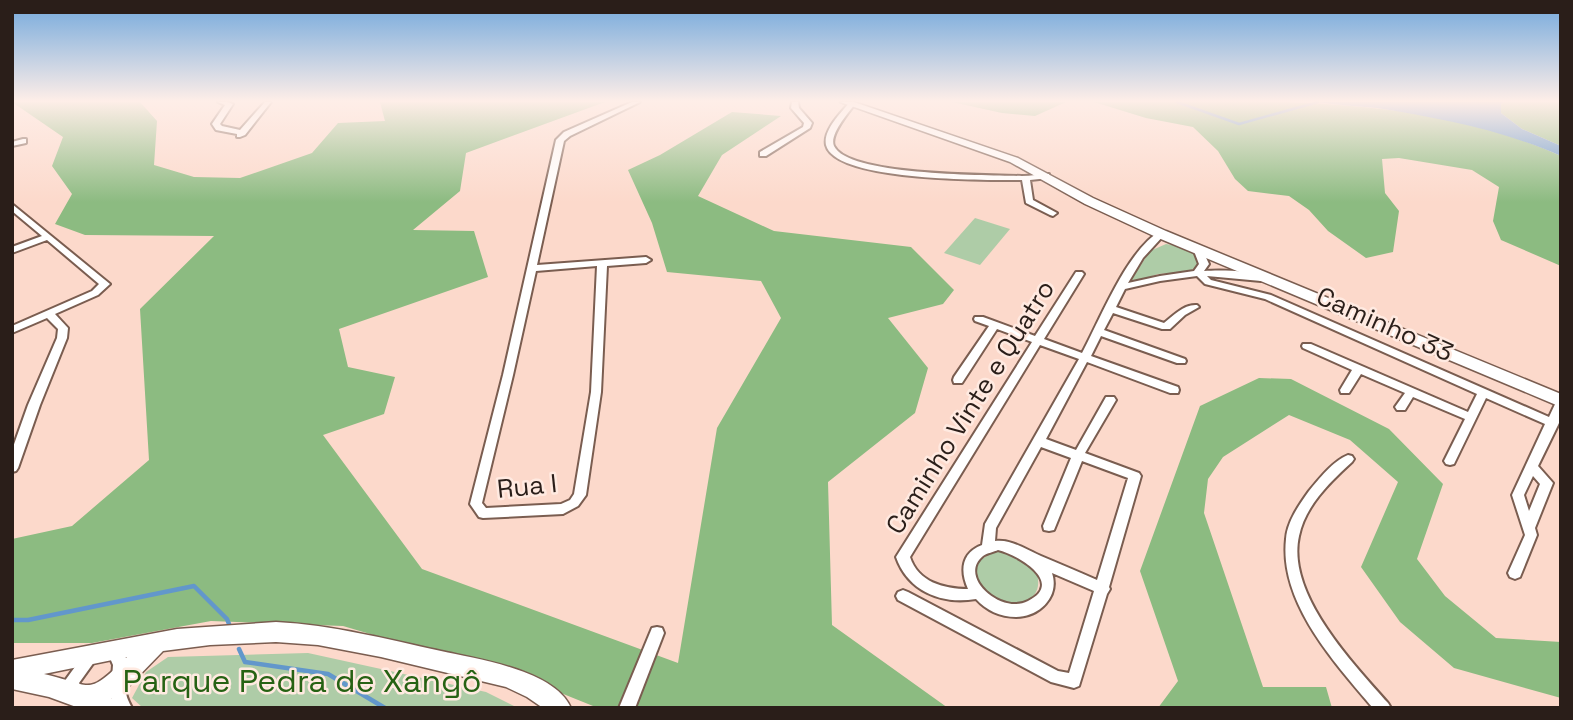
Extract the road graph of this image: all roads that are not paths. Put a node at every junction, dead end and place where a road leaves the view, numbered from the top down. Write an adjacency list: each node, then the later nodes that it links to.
1 (567, 136): 18 (street, Rua I)
2 (793, 136): 7 (street)
3 (831, 136): 9 (street)
4 (943, 136): 8 (main road)
5 (23, 141): 6 (street)
6 (12, 144)
7 (762, 154)
8 (1046, 176): 9 (street); 12 (main road)
9 (1026, 178): 11 (street)
10 (12, 206): 13 (street)
11 (1053, 214)
12 (1161, 234): 15 (main road); 22 (street)
13 (47, 237): 14 (street); 25 (street)
14 (12, 250)
15 (1199, 251): 19 (street); 21 (main road)
16 (646, 260): 17 (street)
17 (602, 264): 18 (street); 18 (street, Rua I)
18 (533, 268)
19 (1198, 272): 21 (street); 22 (street); 39 (street, Caminho 33)
20 (1079, 274): 30 (street, Caminho Vinte e Quatro)
21 (1276, 281): 41 (main road)
22 (1123, 287): 24 (street)
23 (1194, 307): 24 (street)
24 (1111, 309): 29 (street)
25 (49, 314): 28 (street); 50 (street)
26 (979, 319): 27 (street)
27 (995, 325): 30 (street); 35 (street)
28 (12, 330)
29 (1099, 332): 32 (street); 33 (street)
30 (1038, 341): 32 (street); 57 (street, Caminho Vinte e Quatro)
31 (1307, 346): 34 (street)
32 (1084, 359): 36 (street); 45 (street)
33 (1181, 361)
34 (1358, 369): 37 (street); 38 (street)
35 (958, 380)
36 (1174, 390)
37 (1346, 390)
38 (1411, 392): 42 (street); 43 (street)
39 (1483, 393): 43 (street); 44 (street, Caminho 33)
40 (1110, 400): 46 (street)
41 (1561, 402): 44 (street)
42 (1401, 407)
43 (1472, 418): 48 (street)
44 (1553, 423): 49 (street)
45 (1038, 441): 46 (street); 53 (street)
46 (1078, 456): 52 (street); 56 (street)
47 (1348, 459): 71 (street)
48 (1450, 461)
49 (1531, 467): 51 (street); 51 (street)
50 (12, 468)
51 (1530, 525): 55 (street)
52 (1049, 526)
53 (988, 547): 54 (street); 57 (street)
54 (1038, 561): 56 (street); 57 (street)
55 (1515, 573)
56 (1102, 589): 58 (street)
57 (977, 593)
58 (903, 596)
59 (657, 633): 70 (street)
60 (157, 642): 61 (main road); 65 (main road); 69 (main road)
61 (114, 651): 62 (main road); 65 (street)
62 (92, 656): 63 (main road); 66 (street)
63 (12, 670)
64 (12, 678): 66 (main road)
65 (118, 682): 66 (main road); 68 (street)
66 (79, 697): 67 (street)
67 (115, 708)
68 (124, 708)
69 (560, 708)
70 (627, 708)
71 (1384, 708)

